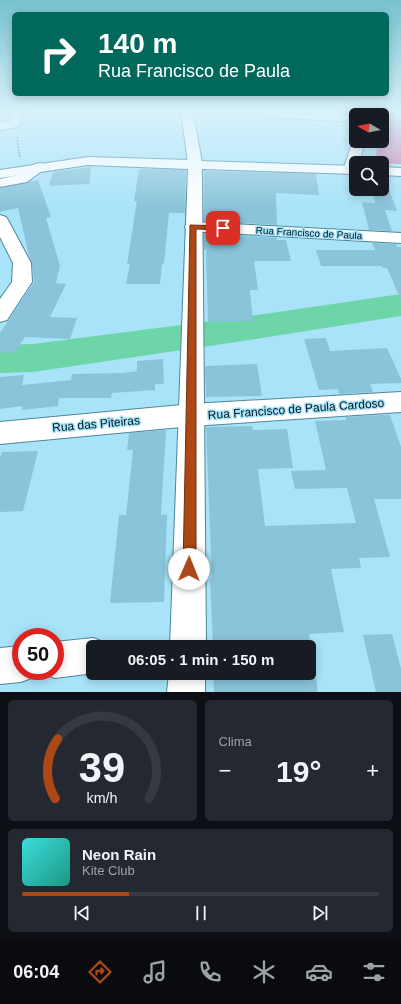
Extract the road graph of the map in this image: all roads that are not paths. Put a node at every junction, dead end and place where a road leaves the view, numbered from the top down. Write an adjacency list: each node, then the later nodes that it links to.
1 (192, 144): 2 (street)
2 (195, 163): 3 (street); 6 (street); 8 (street)
3 (349, 170)
4 (389, 171): 5 (street)
5 (401, 172)
6 (1, 177)
7 (0, 220): 10 (street)
8 (193, 227): 9 (street, Rua Francisco de Paula); 12 (street)
9 (401, 238)
10 (0, 315)
11 (401, 402): 12 (street, Rua Francisco de Paula Cardoso)
12 (192, 415): 13 (street, Rua das Piteiras); 14 (street)
13 (0, 433)
14 (185, 640)
15 (86, 657): 16 (street)
16 (64, 659)
17 (12, 665): 18 (street)
18 (0, 666)
19 (186, 680): 20 (street)
20 (186, 692)

